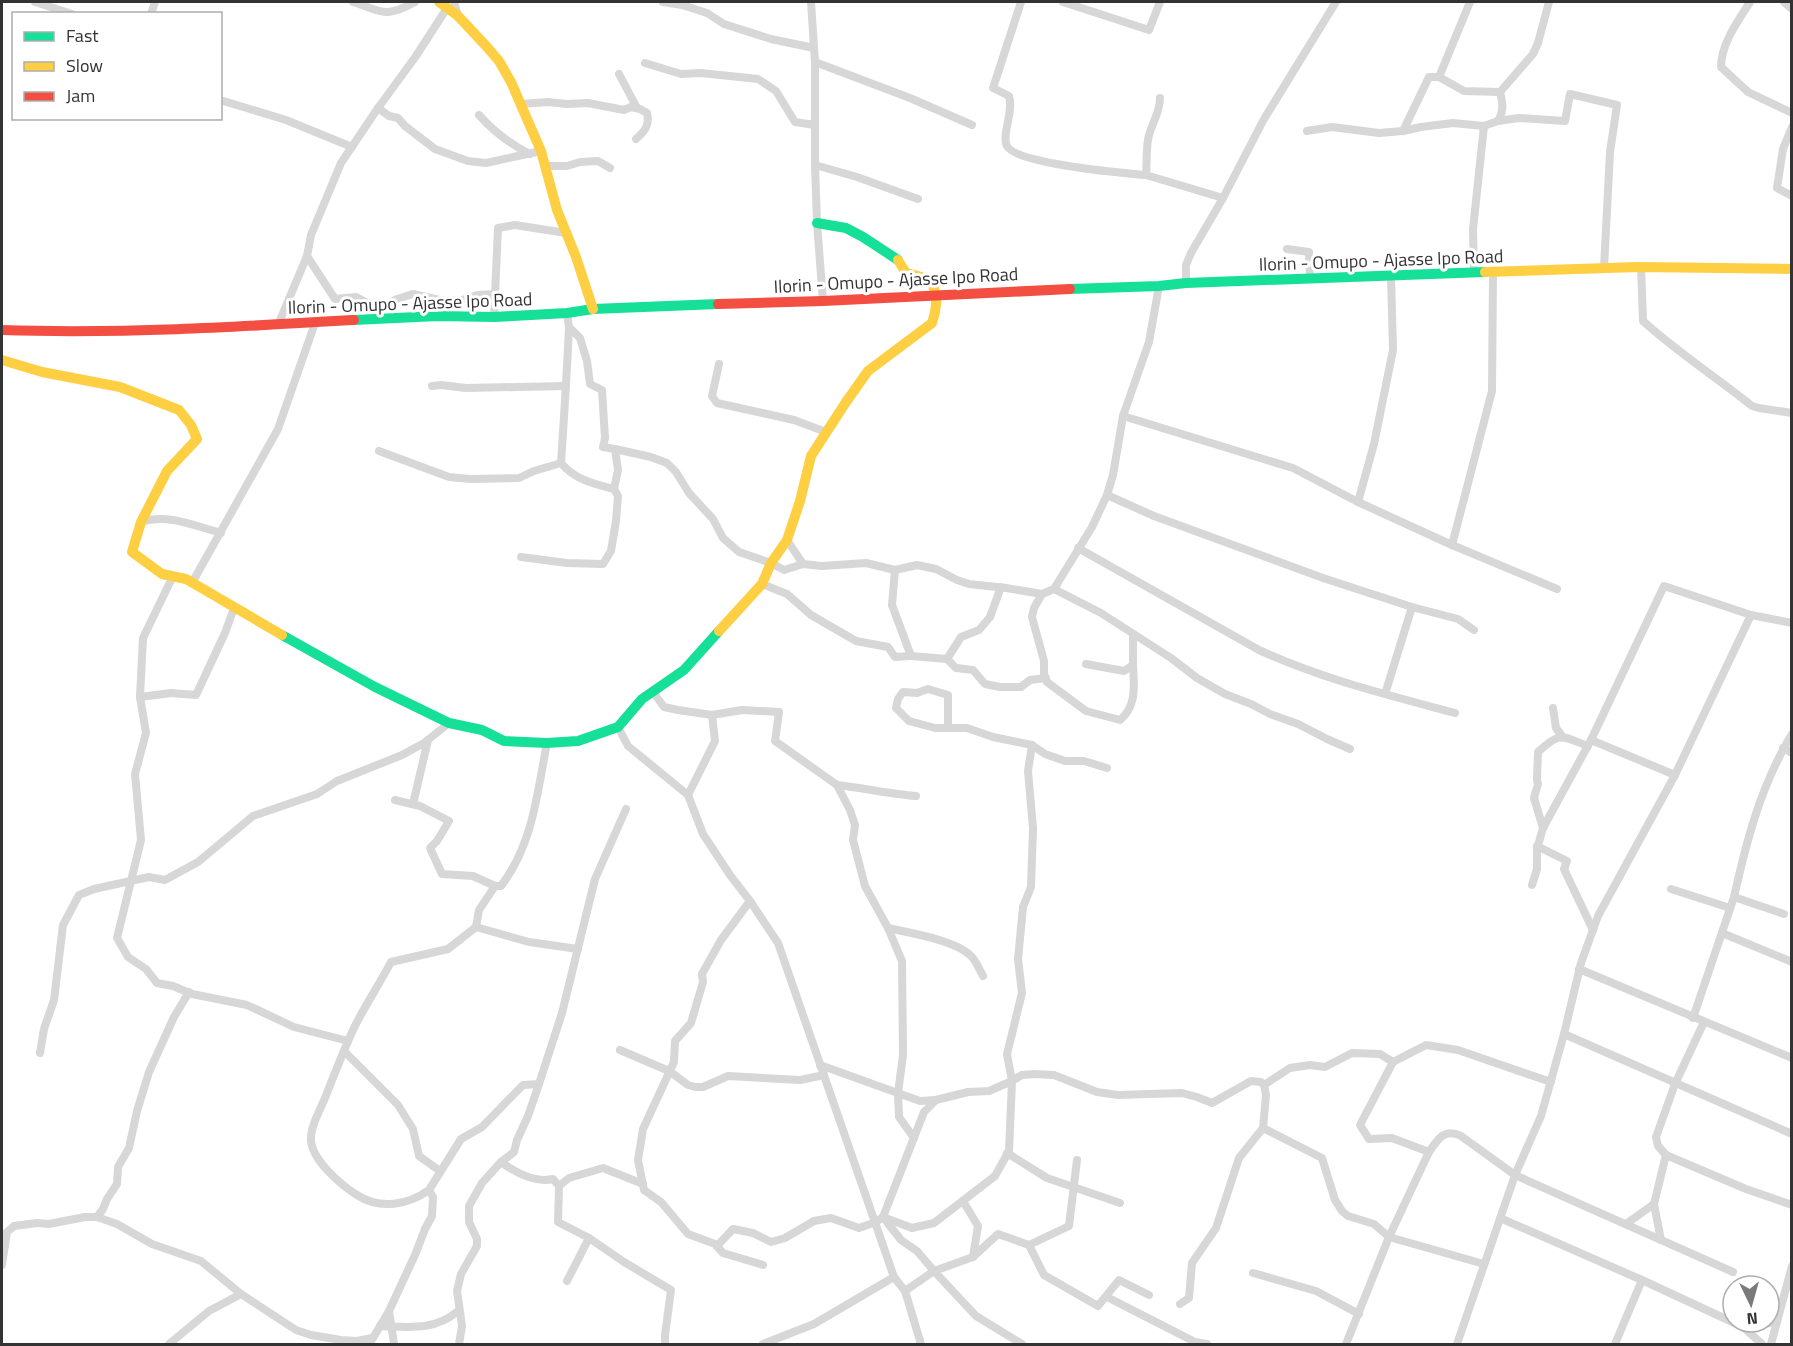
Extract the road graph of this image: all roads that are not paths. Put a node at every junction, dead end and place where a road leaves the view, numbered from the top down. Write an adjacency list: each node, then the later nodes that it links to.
1 (35, 2): 17 (street)
2 (353, 2): 3 (street)
3 (415, 2)
4 (663, 2): 18 (street)
5 (705, 2): 18 (street)
6 (811, 2): 19 (street)
7 (1021, 2): 45 (street)
8 (1063, 2): 9 (street)
9 (1160, 2)
10 (1336, 2): 47 (street)
11 (1470, 2): 23 (street)
12 (1549, 2): 24 (street)
13 (1750, 2): 30 (street)
14 (1784, 2): 16 (street)
15 (446, 4): 27 (main road); 28 (street)
16 (1791, 9)
17 (66, 12)
18 (708, 13): 19 (street)
19 (814, 48): 20 (street)
20 (815, 62): 33 (street); 34 (street)
21 (645, 63): 33 (street)
22 (619, 74): 29 (street)
23 (1439, 77): 24 (street); 38 (street)
24 (1500, 93): 32 (street)
25 (1160, 98): 45 (street)
26 (222, 101): 40 (street)
27 (520, 104): 29 (street); 41 (main road)
28 (378, 108): 40 (street); 41 (street)
29 (637, 108): 39 (street)
30 (1791, 113)
31 (479, 115): 41 (street)
32 (1498, 121): 35 (street); 54 (street)
33 (815, 125): 42 (street)
34 (972, 125)
35 (1484, 126): 38 (street); 56 (street)
36 (1791, 127): 46 (street)
37 (1307, 131): 38 (street)
38 (1403, 131)
39 (636, 139)
40 (352, 147): 52 (street)
41 (535, 152): 43 (main road)
42 (814, 165): 48 (street); 49 (street)
43 (545, 166): 44 (street); 50 (main road)
44 (610, 168)
45 (1146, 175): 47 (street)
46 (1791, 196)
47 (1222, 198): 60 (street)
48 (918, 199)
49 (817, 223): 63 (main road); 64 (street)
50 (566, 233): 62 (street); 65 (main road)
51 (1287, 249): 59 (street)
52 (307, 256): 67 (street); 70 (street)
53 (1641, 267): 54 (main road, Ilorin - Omupo - Ajasse Ipo Road); 55 (main road, Ilorin - Omupo - Ajasse Ipo Road); 77 (street)
54 (1604, 268): 57 (main road, Ilorin - Omupo - Ajasse Ipo Road)
55 (1791, 269)
56 (1474, 273): 57 (main road, Ilorin - Omupo - Ajasse Ipo Road); 58 (main road, Ilorin - Omupo - Ajasse Ipo Road)
57 (1493, 273): 89 (street)
58 (1390, 276): 59 (main road, Ilorin - Omupo - Ajasse Ipo Road); 85 (street)
59 (1310, 279): 60 (main road, Ilorin - Omupo - Ajasse Ipo Road)
60 (1186, 283): 61 (main road, Ilorin - Omupo - Ajasse Ipo Road)
61 (1159, 286): 63 (main road, Ilorin - Omupo - Ajasse Ipo Road); 78 (street)
62 (495, 294): 67 (street); 68 (street)
63 (935, 295): 64 (main road, Ilorin - Omupo - Ajasse Ipo Road); 79 (main road)
64 (823, 301): 65 (main road, Ilorin - Omupo - Ajasse Ipo Road)
65 (593, 309): 66 (main road, Ilorin - Omupo - Ajasse Ipo Road)
66 (567, 313): 68 (main road, Ilorin - Omupo - Ajasse Ipo Road); 71 (street)
67 (378, 314): 68 (main road, Ilorin - Omupo - Ajasse Ipo Road); 69 (main road, Ilorin - Omupo - Ajasse Ipo Road)
68 (494, 317)
69 (315, 323): 70 (main road, Ilorin - Omupo - Ajasse Ipo Road); 87 (street)
70 (278, 325): 72 (main road, Ilorin - Omupo - Ajasse Ipo Road)
71 (569, 327): 76 (street); 80 (street)
72 (2, 330)
73 (2, 360): 86 (main road)
74 (719, 364): 79 (street)
75 (432, 386): 76 (street)
76 (566, 386): 82 (street)
77 (1791, 412)
78 (1123, 416): 84 (street); 85 (street)
79 (826, 432): 88 (main road)
80 (615, 449): 83 (street); 92 (street)
81 (379, 451): 82 (street)
82 (561, 463): 83 (street)
83 (614, 489): 91 (street)
84 (1107, 495): 90 (street); 102 (street)
85 (1358, 502): 89 (street)
86 (141, 522): 87 (street); 95 (main road)
87 (221, 533): 96 (street)
88 (787, 540): 92 (main road); 93 (street)
89 (1452, 545): 100 (street)
90 (1078, 549): 99 (street); 114 (street)
91 (521, 557)
92 (771, 563): 93 (street); 97 (main road)
93 (803, 564): 94 (street)
94 (895, 570): 98 (street); 108 (street)
95 (173, 576): 96 (main road); 115 (street)
96 (192, 583): 103 (main road)
97 (762, 584): 108 (street); 113 (main road)
98 (1001, 587): 101 (street); 109 (street)
99 (1054, 589): 101 (street); 107 (street)
100 (1557, 589)
101 (1042, 594): 112 (street)
102 (1412, 607): 106 (street); 114 (street)
103 (234, 608): 115 (street); 119 (main road)
104 (1751, 615): 105 (street); 126 (street); 132 (street)
105 (1791, 623)
106 (1474, 630)
107 (1133, 634): 111 (street); 129 (street)
108 (911, 656): 109 (street)
109 (947, 659): 112 (street)
110 (1086, 664): 111 (street)
111 (1133, 665): 112 (street)
112 (1046, 678)
113 (653, 692): 118 (street); 120 (main road)
114 (1385, 694): 117 (street)
115 (140, 697): 141 (street)
116 (1553, 708): 123 (street)
117 (1455, 713)
118 (712, 715): 133 (street); 134 (street)
119 (449, 723): 124 (street); 125 (main road)
120 (618, 727): 125 (main road); 134 (street)
121 (948, 728): 121 (street); 127 (street)
122 (1791, 734): 128 (street)
123 (1562, 736): 126 (street); 139 (street)
124 (428, 740): 137 (street); 141 (street)
125 (547, 743): 143 (street)
126 (1590, 743): 132 (street); 139 (street)
127 (1032, 745): 131 (street); 170 (street)
128 (1783, 748): 130 (street); 145 (street)
129 (1350, 749)
130 (1791, 753)
131 (1107, 768)
132 (1675, 775): 151 (street)
133 (837, 786): 135 (street); 150 (street)
134 (688, 795): 146 (street)
135 (916, 796)
136 (395, 800): 137 (street)
137 (414, 804): 143 (street)
138 (626, 809): 153 (street)
139 (1543, 828): 140 (street)
140 (1538, 846): 142 (street); 151 (street)
141 (131, 881): 157 (street); 164 (street)
142 (1532, 885)
143 (495, 886): 149 (street)
144 (1671, 890): 147 (street)
145 (1734, 897): 147 (street); 148 (street)
146 (750, 901): 167 (street); 168 (street)
147 (1730, 908): 152 (street)
148 (1784, 914)
149 (476, 927): 153 (street); 161 (street)
150 (888, 928): 156 (street); 175 (street)
151 (1593, 930): 155 (street)
152 (1722, 933): 154 (street); 158 (street)
153 (578, 949): 172 (street)
154 (1789, 959)
155 (1579, 969): 158 (street); 160 (street)
156 (983, 976)
157 (189, 993): 161 (street); 195 (street)
158 (1693, 1018): 159 (street)
159 (1704, 1022): 165 (street); 173 (street)
160 (1564, 1034): 171 (street); 173 (street)
161 (348, 1041): 163 (street)
162 (620, 1050): 168 (street)
163 (344, 1051): 185 (street); 190 (street)
164 (40, 1053)
165 (1791, 1058)
166 (1394, 1062): 171 (street); 174 (street); 180 (street)
167 (820, 1065): 169 (street); 175 (street)
168 (669, 1071): 169 (street); 187 (street)
169 (824, 1075): 197 (street)
170 (1012, 1081): 174 (street); 176 (street); 181 (street)
171 (1551, 1082): 186 (street)
172 (539, 1084): 184 (street); 185 (street)
173 (1675, 1084): 178 (street); 182 (street)
174 (1263, 1085): 177 (street)
175 (898, 1092): 176 (street); 179 (street)
176 (936, 1100): 179 (street)
177 (1263, 1128): 199 (street); 219 (street)
178 (1791, 1134)
179 (915, 1138): 197 (street)
180 (1429, 1152): 186 (street); 199 (street)
181 (1007, 1153): 189 (street); 191 (street)
182 (1666, 1155): 193 (street); 194 (street)
183 (1077, 1160): 189 (street)
184 (501, 1162): 188 (street); 222 (street)
185 (440, 1171): 190 (street)
186 (1515, 1175): 196 (street); 198 (street)
187 (643, 1184): 188 (street); 203 (street)
188 (559, 1186): 200 (street)
189 (1074, 1187): 192 (street); 202 (street)
190 (429, 1190): 221 (street)
191 (963, 1201): 197 (street); 204 (street)
192 (1120, 1203)
193 (1654, 1204): 198 (street); 201 (street)
194 (1791, 1205)
195 (97, 1217): 206 (street); 216 (street)
196 (1500, 1218): 205 (street); 213 (street)
197 (880, 1219): 203 (street); 209 (street); 212 (street)
198 (1626, 1224): 201 (street)
199 (1389, 1237): 205 (street); 223 (street)
200 (589, 1238): 214 (street); 232 (street)
201 (1660, 1240): 210 (street)
202 (1029, 1245): 204 (street); 218 (street)
203 (717, 1246): 207 (street)
204 (973, 1257): 209 (street)
205 (1484, 1264): 238 (street)
206 (2, 1265)
207 (763, 1265)
208 (1791, 1266): 220 (street)
209 (934, 1271): 215 (street); 235 (street)
210 (1733, 1272)
211 (1253, 1273): 223 (street)
212 (894, 1277): 215 (street); 233 (street)
213 (1642, 1280): 224 (street); 239 (street)
214 (567, 1281)
215 (905, 1291): 234 (street)
216 (241, 1294): 227 (street); 229 (street)
217 (1149, 1295): 218 (street)
218 (1107, 1297): 228 (street)
219 (1180, 1304)
220 (1781, 1306)
221 (389, 1311): 225 (street); 226 (street)
222 (458, 1311): 226 (street); 231 (street)
223 (1359, 1314): 237 (street)
224 (1721, 1317)
225 (380, 1326): 226 (street); 227 (street)
226 (392, 1326): 230 (street)
227 (370, 1341)
228 (1194, 1343): 236 (street)
229 (169, 1344)
230 (394, 1344)
231 (459, 1344)
232 (666, 1344)
233 (763, 1344)
234 (921, 1344)
235 (1022, 1344)
236 (1207, 1344)
237 (1346, 1344)
238 (1456, 1344)
239 (1616, 1344)

